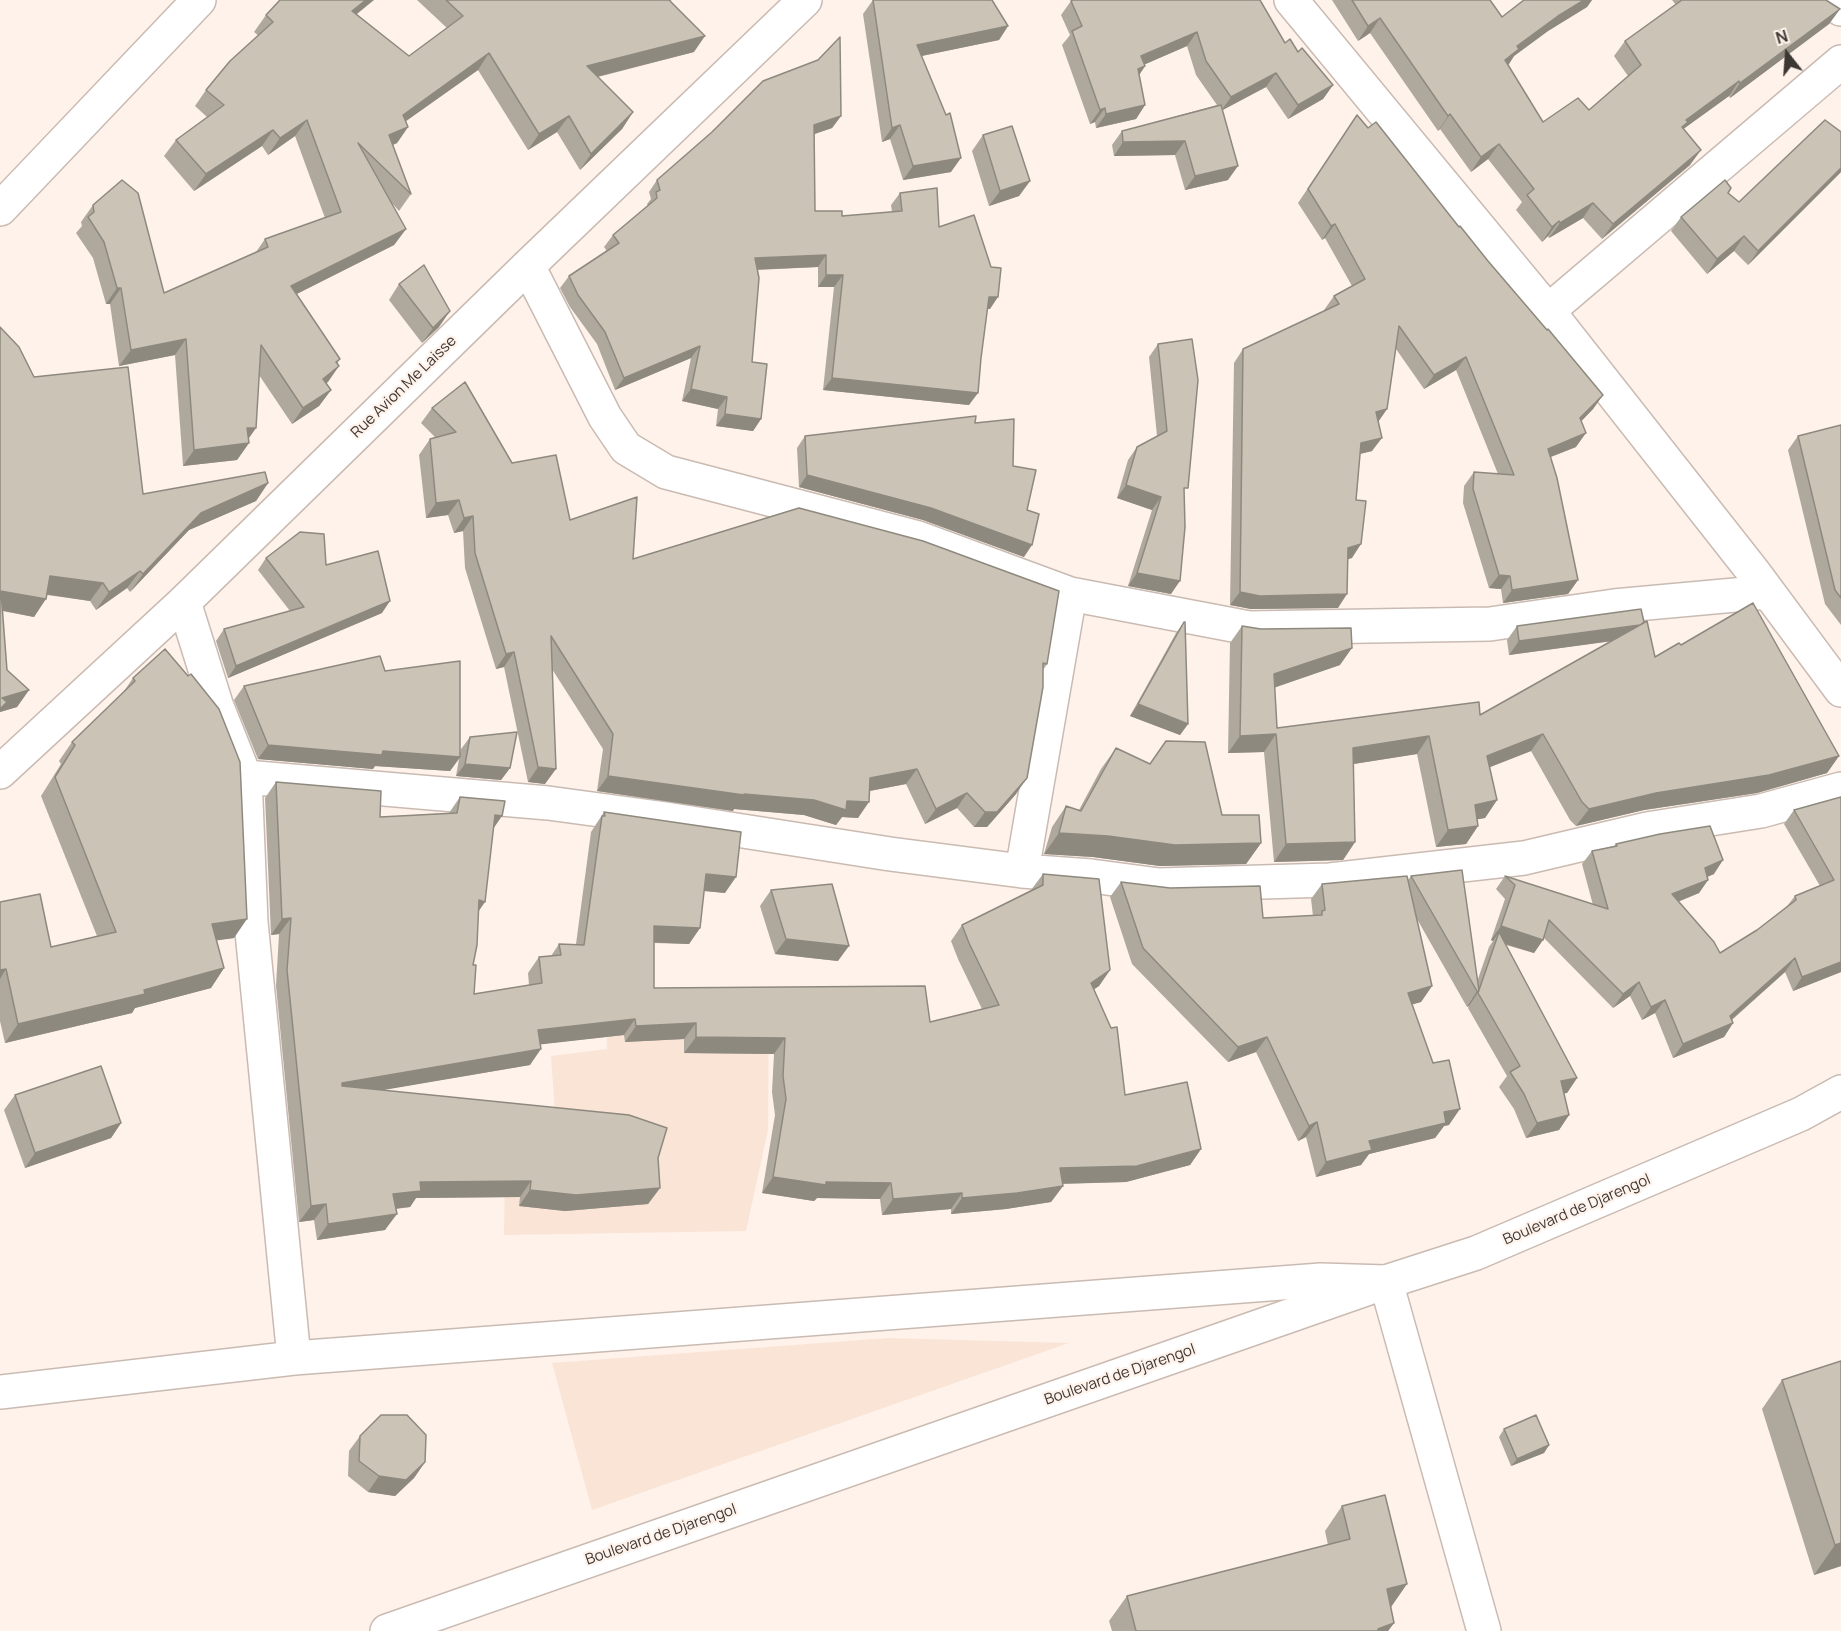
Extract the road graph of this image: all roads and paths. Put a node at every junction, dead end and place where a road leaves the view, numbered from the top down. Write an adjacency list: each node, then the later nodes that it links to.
1 (199, 0): 7 (street)
2 (805, 0): 8 (street, Rue Avion Me Laisse)
3 (1292, 0): 9 (street)
4 (1826, 0): 5 (street)
5 (1841, 9)
6 (1841, 62): 9 (street)
7 (0, 209)
8 (528, 266): 11 (street); 12 (street, Rue Avion Me Laisse)
9 (1548, 311): 10 (street)
10 (1768, 592): 11 (street); 13 (street)
11 (1070, 594): 17 (street)
12 (184, 602): 14 (street, Rue Avion Me Laisse); 15 (street)
13 (1841, 690)
14 (0, 772)
15 (245, 777): 17 (street); 20 (street)
16 (1841, 789): 17 (street)
17 (1022, 871)
18 (1841, 1092): 19 (street, Boulevard de Djarengol)
19 (1386, 1282): 20 (street); 22 (street, Boulevard de Djarengol); 23 (street)
20 (294, 1358): 21 (street)
21 (0, 1392)
22 (387, 1631)
23 (1484, 1631)

